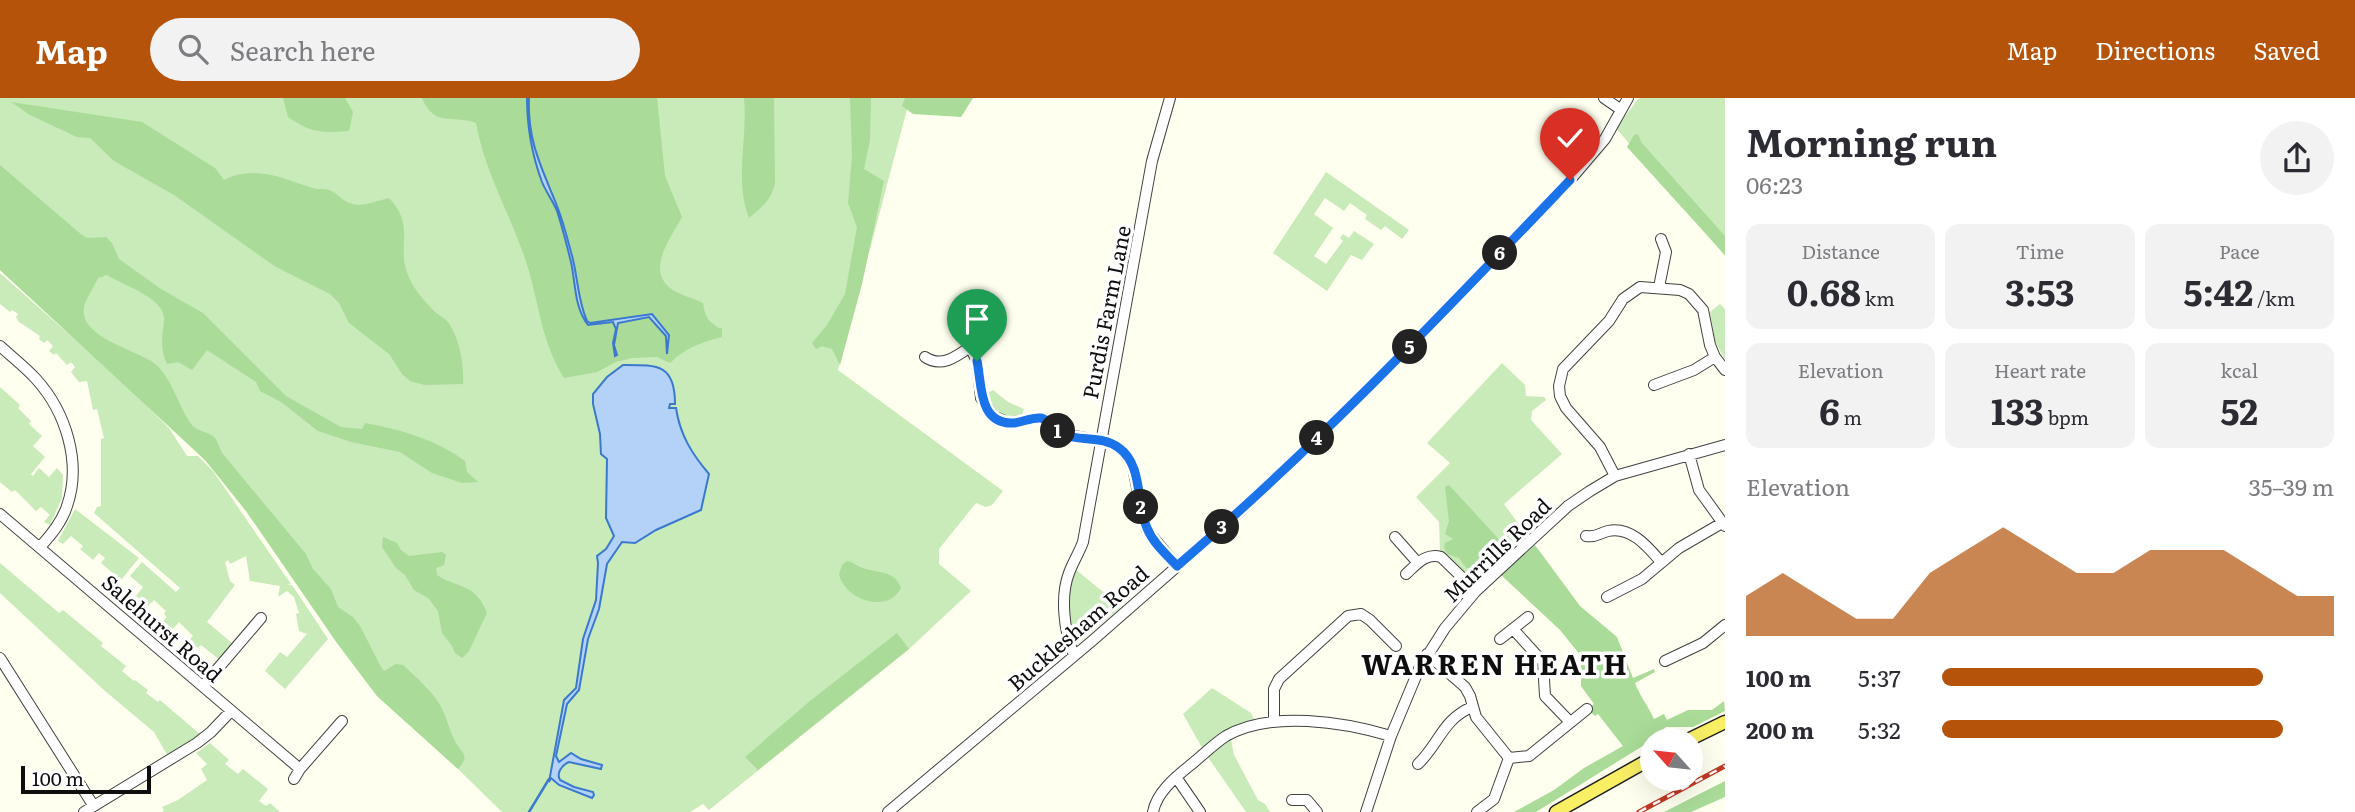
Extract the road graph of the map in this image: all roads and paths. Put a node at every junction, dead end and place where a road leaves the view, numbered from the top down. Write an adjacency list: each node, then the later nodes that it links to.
1 (1170, 98): 14 (street, Purdis Farm Lane)
2 (1604, 98): 4 (street)
3 (1628, 98): 4 (street, Bucklesham Road)
4 (1620, 110): 25 (street, Bucklesham Road)
5 (1661, 239): 6 (street)
6 (1659, 287): 11 (street); 17 (street)
7 (962, 331): 9 (street)
8 (0, 346): 22 (street)
9 (970, 347): 10 (street); 14 (street)
10 (925, 357)
11 (1715, 357): 12 (street); 13 (street)
12 (1725, 370)
13 (1654, 385)
14 (1100, 440): 25 (street); 36 (street, Purdis Farm Lane)
15 (1725, 445): 16 (street, Murrills Road)
16 (1689, 454): 17 (street, Murrills Road); 19 (street)
17 (1615, 476): 27 (street, Murrills Road)
18 (0, 514): 22 (street, Salehurst Road)
19 (1724, 525): 23 (street)
20 (1586, 536): 23 (street)
21 (1395, 537): 24 (street)
22 (40, 547): 39 (street, Salehurst Road)
23 (1661, 562): 28 (street)
24 (1418, 564): 26 (street); 27 (street)
25 (1177, 566): 36 (street, Bucklesham Road)
26 (1406, 574)
27 (1476, 591): 35 (street, Murrills Road)
28 (1607, 597)
29 (1528, 617): 32 (street)
30 (261, 618): 39 (street)
31 (1725, 625): 38 (street)
32 (1513, 629): 33 (street); 45 (street)
33 (1500, 639)
34 (1396, 646): 43 (street)
35 (1427, 654): 40 (street); 48 (street, Murrills Road)
36 (1074, 655): 57 (street, Bucklesham Road)
37 (0, 658): 56 (street)
38 (1665, 661)
39 (203, 685): 42 (street, Salehurst Road)
40 (1472, 707): 49 (street); 50 (street)
41 (1587, 709): 45 (street)
42 (231, 711): 52 (street, Salehurst Road); 56 (street)
43 (1274, 721): 48 (street); 53 (street)
44 (342, 722): 52 (street)
45 (1570, 722): 49 (street)
46 (1725, 722): 47 (main road)
47 (1703, 733)
48 (1391, 736): 61 (street, Murrills Road)
49 (1509, 758): 62 (street)
50 (1418, 764)
51 (1640, 765): 63 (main road)
52 (300, 769): 54 (street)
53 (1176, 777): 58 (street); 59 (street)
54 (294, 779)
55 (1292, 800): 60 (street)
56 (88, 809)
57 (888, 812)
58 (1153, 812)
59 (1200, 812)
60 (1317, 812)
61 (1366, 812)
62 (1478, 812)
63 (1556, 812)

